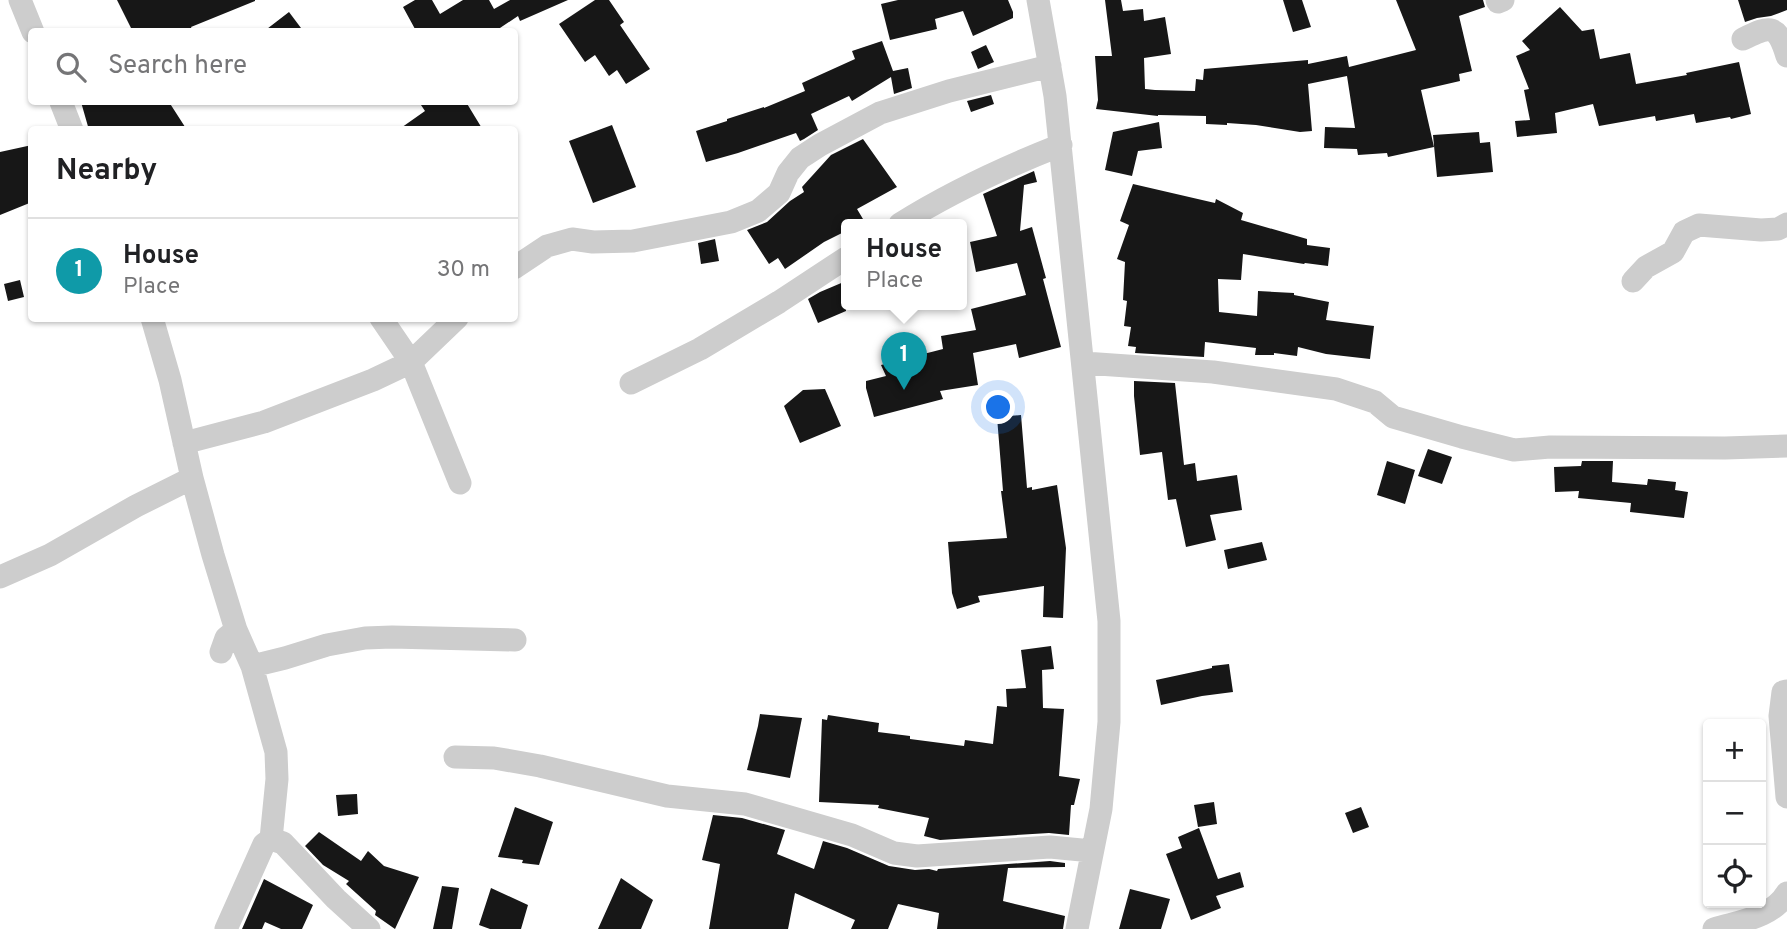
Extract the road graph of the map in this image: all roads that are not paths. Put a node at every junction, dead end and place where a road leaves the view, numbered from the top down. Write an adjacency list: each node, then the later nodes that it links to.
1 (20, 0): 5 (street)
2 (1038, 0): 8 (street)
3 (1497, 0): 4 (street)
4 (1503, 0)
5 (31, 28)
6 (1743, 39): 7 (street)
7 (1787, 56)
8 (1050, 66): 11 (street); 15 (street)
9 (62, 105): 10 (street)
10 (70, 126)
11 (1061, 145): 12 (street); 21 (street)
12 (908, 219)
13 (1787, 224): 16 (street)
14 (841, 261): 22 (street)
15 (518, 265)
16 (1633, 281)
17 (153, 322): 23 (street)
18 (384, 322): 20 (street)
19 (453, 322): 20 (street)
20 (411, 362): 23 (street); 26 (street)
21 (1084, 363): 24 (street); 36 (street)
22 (631, 383)
23 (184, 443): 25 (street)
24 (1787, 446)
25 (192, 478): 27 (street); 28 (street)
26 (460, 483)
27 (0, 578)
28 (236, 630): 30 (street); 31 (street)
29 (515, 640): 31 (street)
30 (221, 652)
31 (252, 666): 35 (street)
32 (1787, 691): 34 (street)
33 (455, 757): 36 (street)
34 (1787, 797)
35 (271, 839): 38 (street); 39 (street)
36 (1092, 851): 40 (street)
37 (1787, 893): 41 (street)
38 (226, 929)
39 (369, 929)
40 (1077, 929)
41 (1714, 929)

